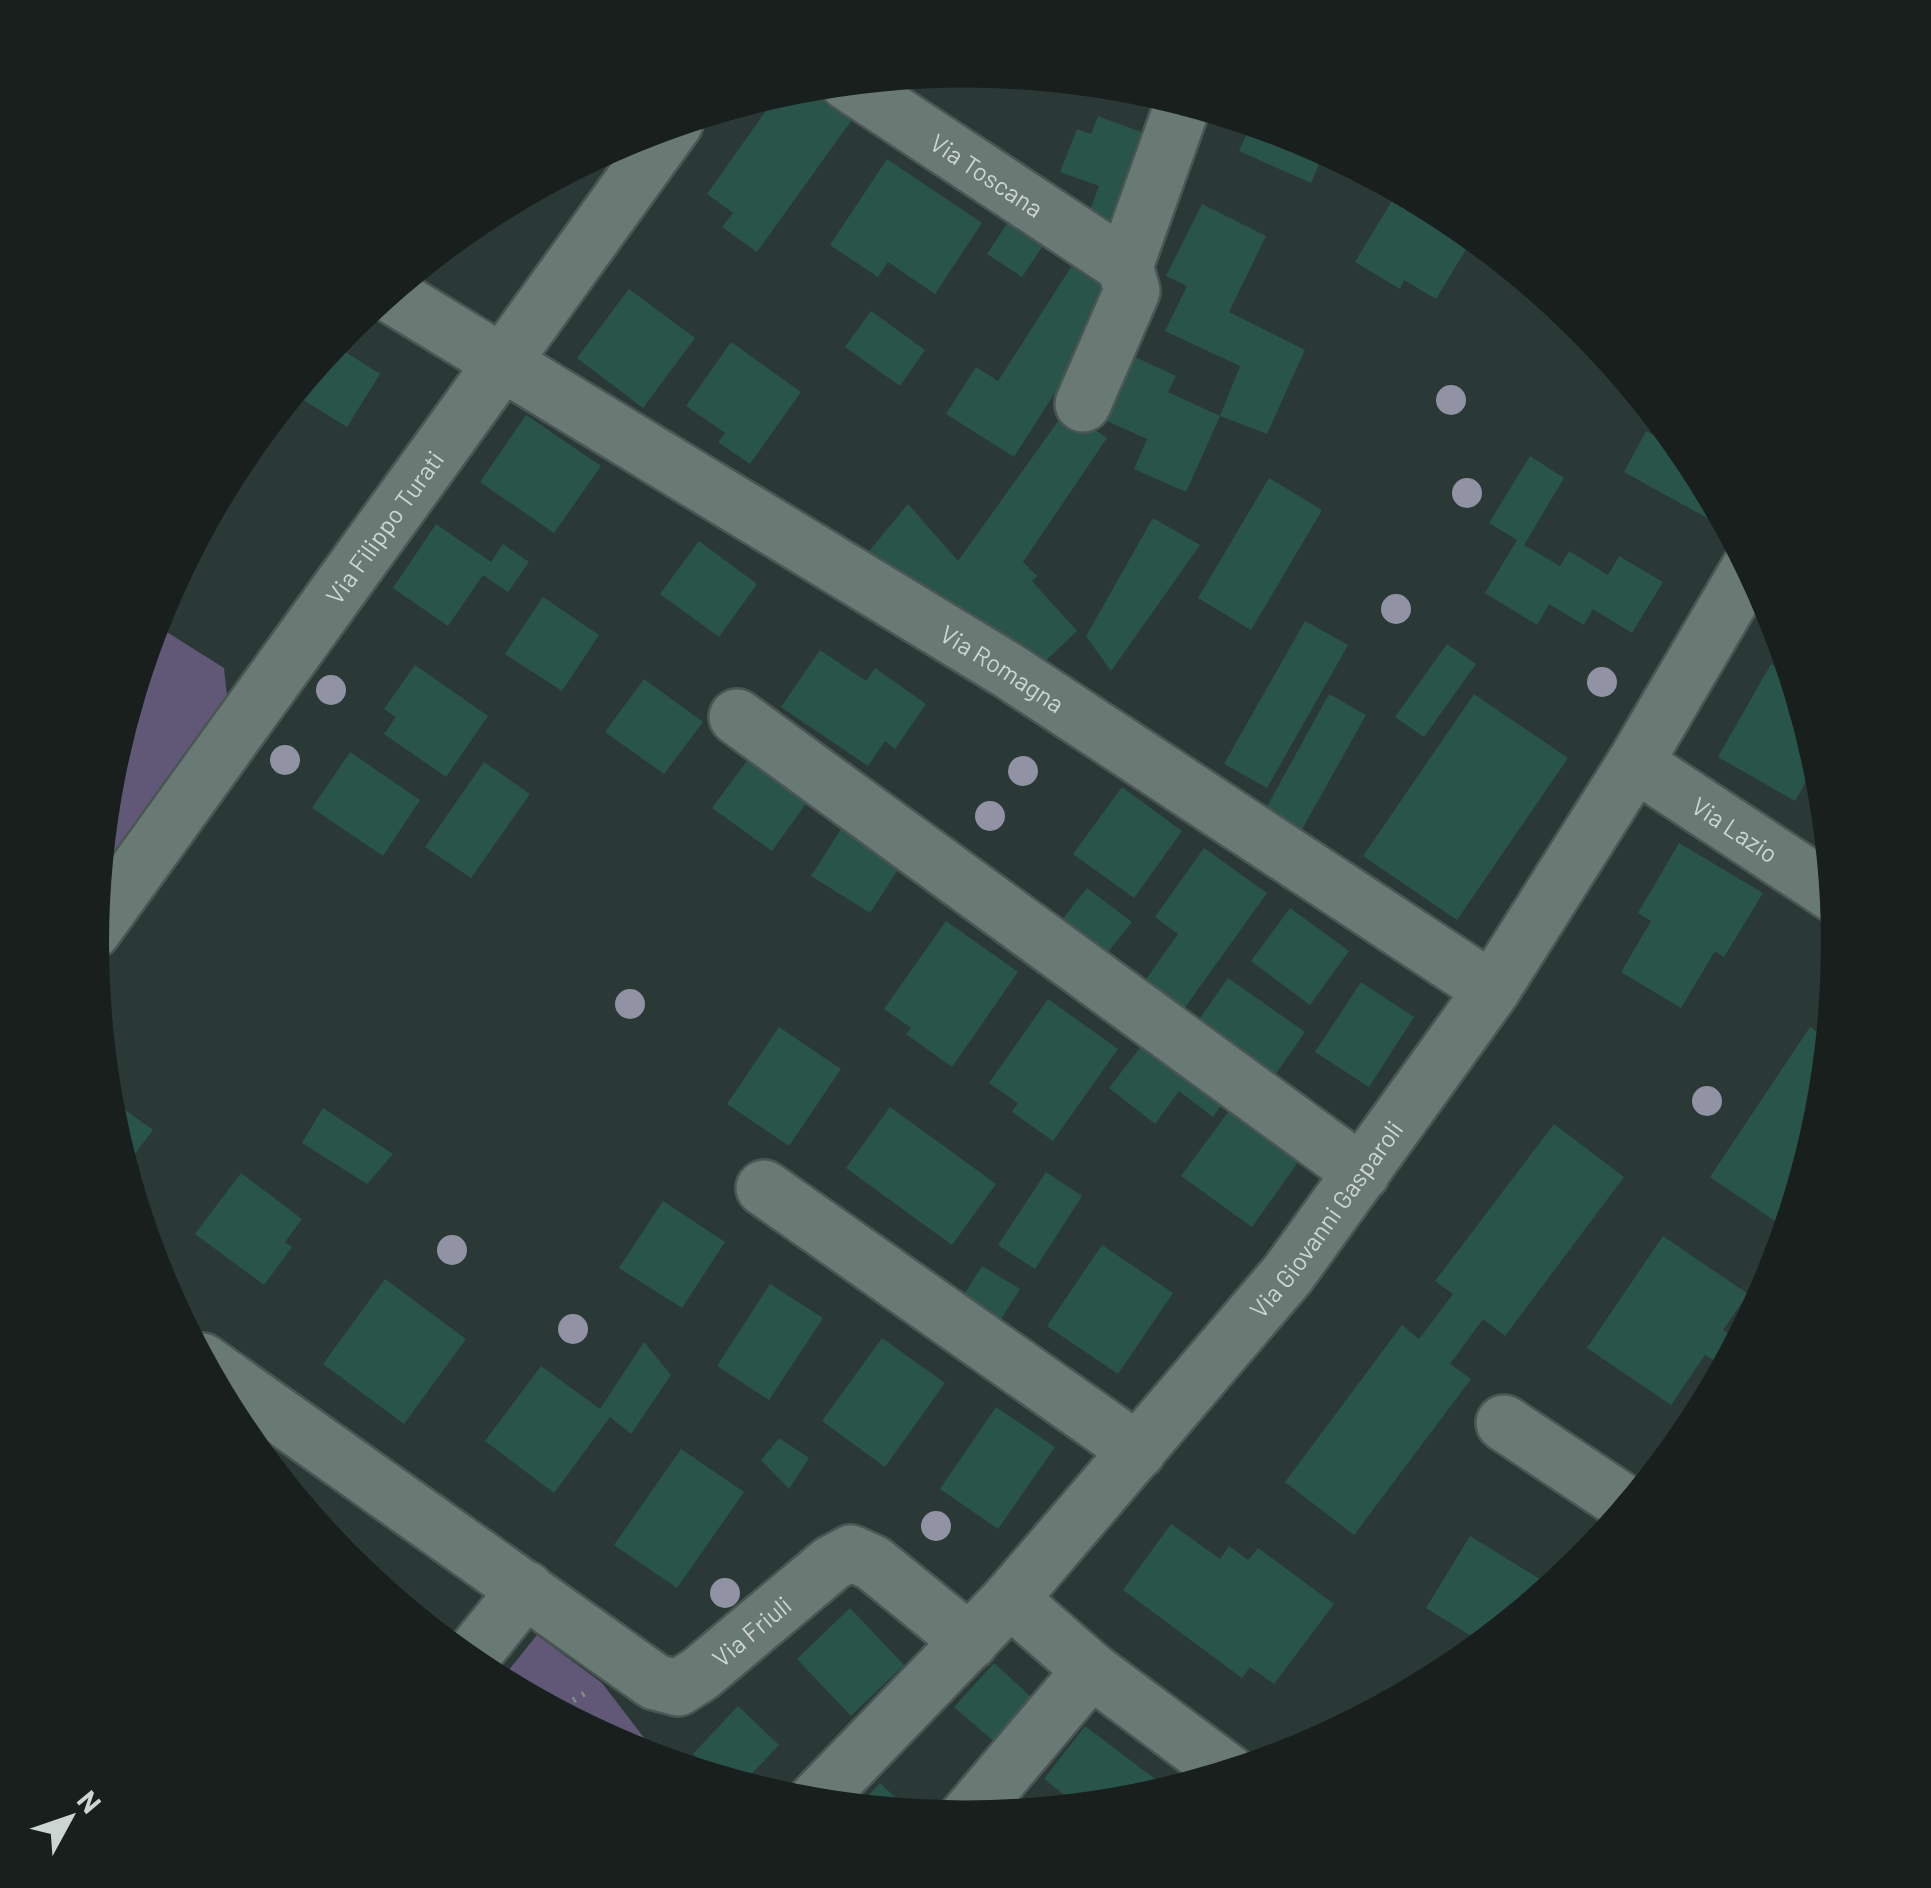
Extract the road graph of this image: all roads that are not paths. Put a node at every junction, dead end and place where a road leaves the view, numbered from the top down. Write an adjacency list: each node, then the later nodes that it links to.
1 (865, 94): 4 (street, Via Toscana)
2 (1179, 115): 4 (street)
3 (660, 145): 6 (street, Via Filippo Turati)
4 (1125, 266): 7 (street)
5 (400, 301): 6 (street, Via Romagna)
6 (504, 364): 12 (street, Via Filippo Turati); 13 (street, Via Romagna)
7 (1083, 404)
8 (1741, 582): 10 (street, Via Giovanni Gasparoli)
9 (736, 718): 14 (street)
10 (1635, 763): 11 (street, Via Lazio); 13 (street, Via Giovanni Gasparoli)
11 (1820, 886)
12 (110, 907)
13 (1492, 990): 14 (street, Via Giovanni Gasparoli)
14 (1362, 1173): 18 (street, Via Giovanni Gasparoli)
15 (764, 1188): 18 (street)
16 (232, 1385): 20 (street, Via Friuli)
17 (1504, 1423): 19 (street)
18 (1138, 1451): 21 (street, Via Giovanni Gasparoli)
19 (1618, 1498)
20 (526, 1589): 22 (street, Via Friuli); 23 (street)
21 (1010, 1599): 22 (street, Via Giovanni Gasparoli); 24 (street)
22 (970, 1642): 26 (street, Via Giovanni Gasparoli)
23 (478, 1648)
24 (1091, 1670): 25 (street); 27 (street)
25 (1215, 1763)
26 (827, 1789)
27 (981, 1800)

